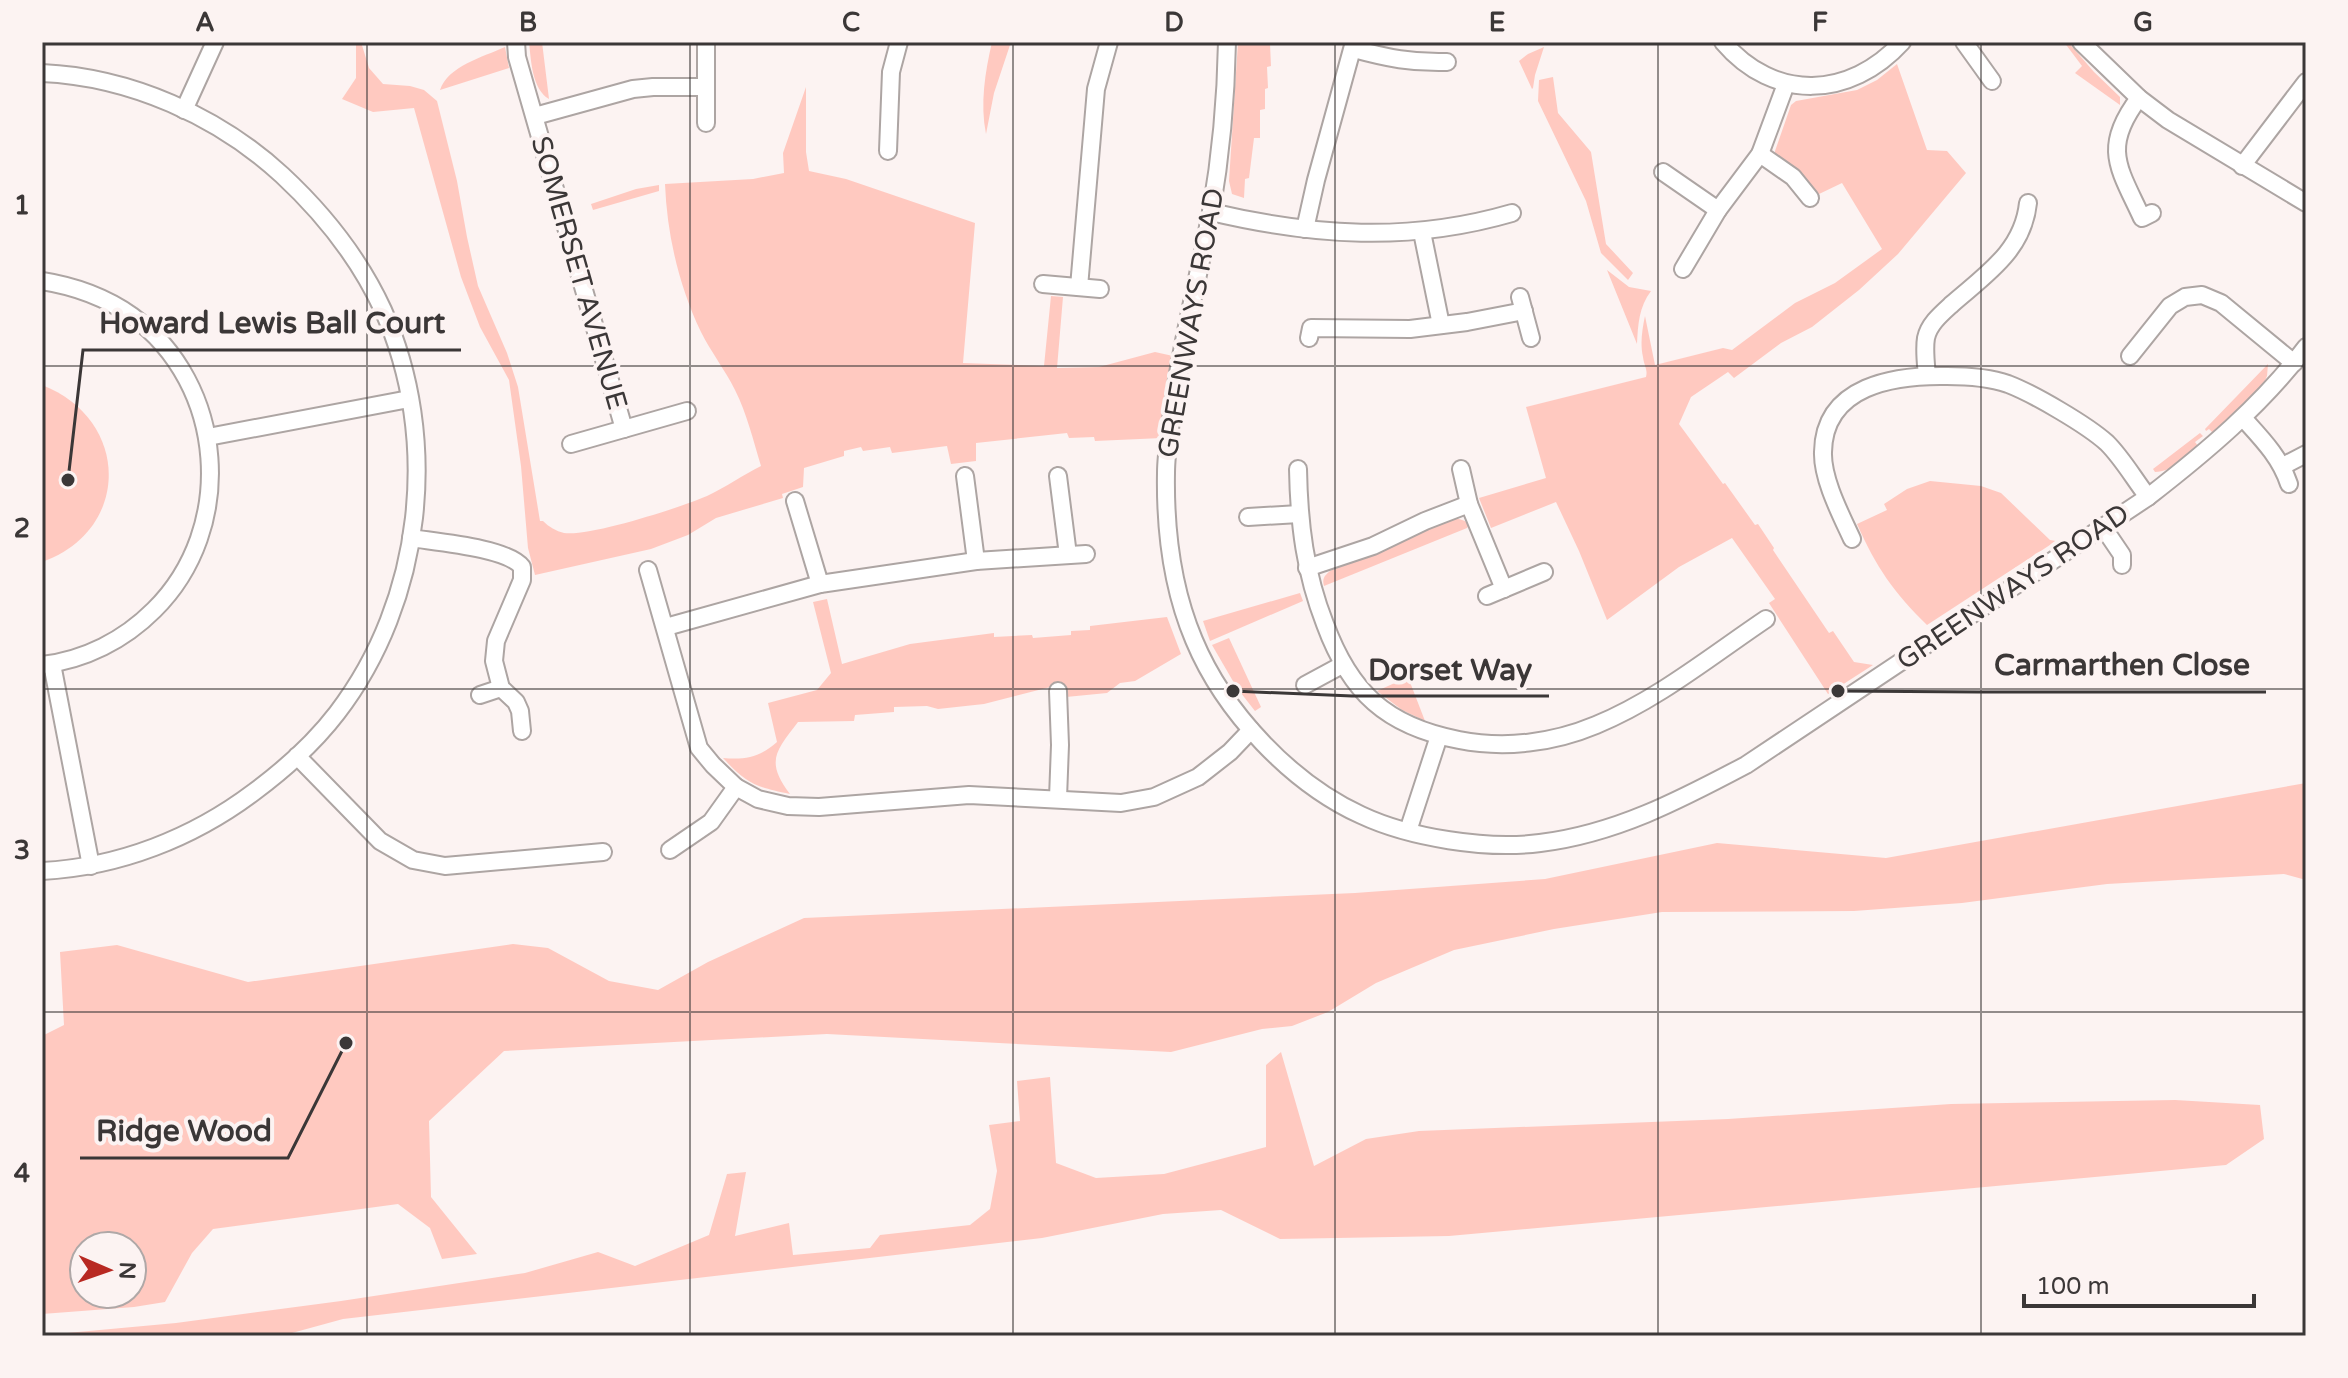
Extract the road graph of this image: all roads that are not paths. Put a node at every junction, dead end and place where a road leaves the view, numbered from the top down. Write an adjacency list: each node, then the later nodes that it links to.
1 (215, 42): 19 (street)
2 (516, 42): 20 (street, SOMERSET AVENUE)
3 (899, 42): 22 (street)
4 (1109, 42): 38 (street)
5 (1227, 42): 30 (street, GREENWAYS ROAD)
6 (1723, 42): 16 (street)
7 (1902, 42): 16 (street)
8 (1964, 42): 13 (street)
9 (2081, 42): 18 (street)
10 (706, 44): 17 (street)
11 (1354, 45): 12 (street); 33 (street)
12 (1447, 62)
13 (1991, 72)
14 (42, 73): 19 (street)
15 (2306, 82): 24 (street)
16 (1786, 84): 23 (street)
17 (706, 87): 20 (street, SOMERSET AVENUE); 21 (street)
18 (2139, 98): 24 (street); 32 (street)
19 (184, 110): 47 (street)
20 (535, 116): 50 (street, SOMERSET AVENUE)
21 (706, 123)
22 (888, 151)
23 (1760, 154): 26 (street); 29 (street)
24 (2242, 166): 28 (street)
25 (1663, 172): 29 (street)
26 (1810, 198)
27 (2028, 203): 46 (street)
28 (2306, 203)
29 (1718, 210): 35 (street)
30 (1211, 212): 33 (street); 86 (street, GREENWAYS ROAD)
31 (1512, 213): 34 (street)
32 (2152, 213)
33 (1305, 229): 34 (street)
34 (1422, 232): 40 (street)
35 (1683, 269)
36 (42, 281): 51 (street)
37 (1043, 284): 38 (street)
38 (1079, 287): 39 (street)
39 (1100, 289)
40 (1441, 325): 41 (street); 42 (street)
41 (1309, 338)
42 (1531, 338)
43 (2306, 347): 45 (street, GREENWAYS ROAD)
44 (2139, 353): 45 (street)
45 (2294, 363): 49 (street, GREENWAYS ROAD)
46 (1927, 376): 60 (street); 67 (street)
47 (409, 399): 51 (street); 66 (street)
48 (687, 411): 50 (street, SOMERSET AVENUE)
49 (2243, 418): 54 (street); 60 (street, GREENWAYS ROAD)
50 (624, 429): 52 (street, SOMERSET AVENUE)
51 (208, 437): 80 (street)
52 (571, 444)
53 (2306, 454): 54 (street)
54 (2283, 466): 59 (street)
55 (1298, 469): 63 (street)
56 (1461, 469): 62 (street)
57 (965, 476): 70 (street)
58 (1058, 476): 69 (street)
59 (2289, 484)
60 (2148, 497): 65 (street, GREENWAYS ROAD)
61 (795, 501): 75 (street)
62 (1469, 504): 72 (street); 76 (street)
63 (1299, 514): 64 (street); 72 (street)
64 (1248, 517)
65 (2103, 527): 71 (street); 92 (street, GREENWAYS ROAD)
66 (411, 538): 83 (street); 89 (street)
67 (1852, 539)
68 (1086, 554): 69 (street)
69 (1068, 555): 70 (street)
70 (976, 561): 75 (street)
71 (2122, 565)
72 (1307, 568): 81 (street)
73 (648, 570): 79 (street)
74 (1544, 572): 76 (street)
75 (820, 584): 79 (street)
76 (1504, 589): 77 (street)
77 (1487, 596)
78 (1766, 619): 88 (street)
79 (666, 627): 90 (street)
80 (47, 664): 95 (street)
81 (1342, 665): 82 (street); 88 (street)
82 (1305, 685)
83 (501, 688): 85 (street); 87 (street)
84 (1058, 691): 91 (street)
85 (480, 695)
86 (1251, 730): 91 (street); 92 (street, GREENWAYS ROAD)
87 (522, 731)
88 (1439, 736): 92 (street)
89 (297, 756): 94 (street); 95 (street)
90 (736, 787): 91 (street); 93 (street)
91 (1058, 798)
92 (1408, 831)
93 (670, 850)
94 (603, 852)
95 (91, 866): 96 (street)
96 (42, 871)

